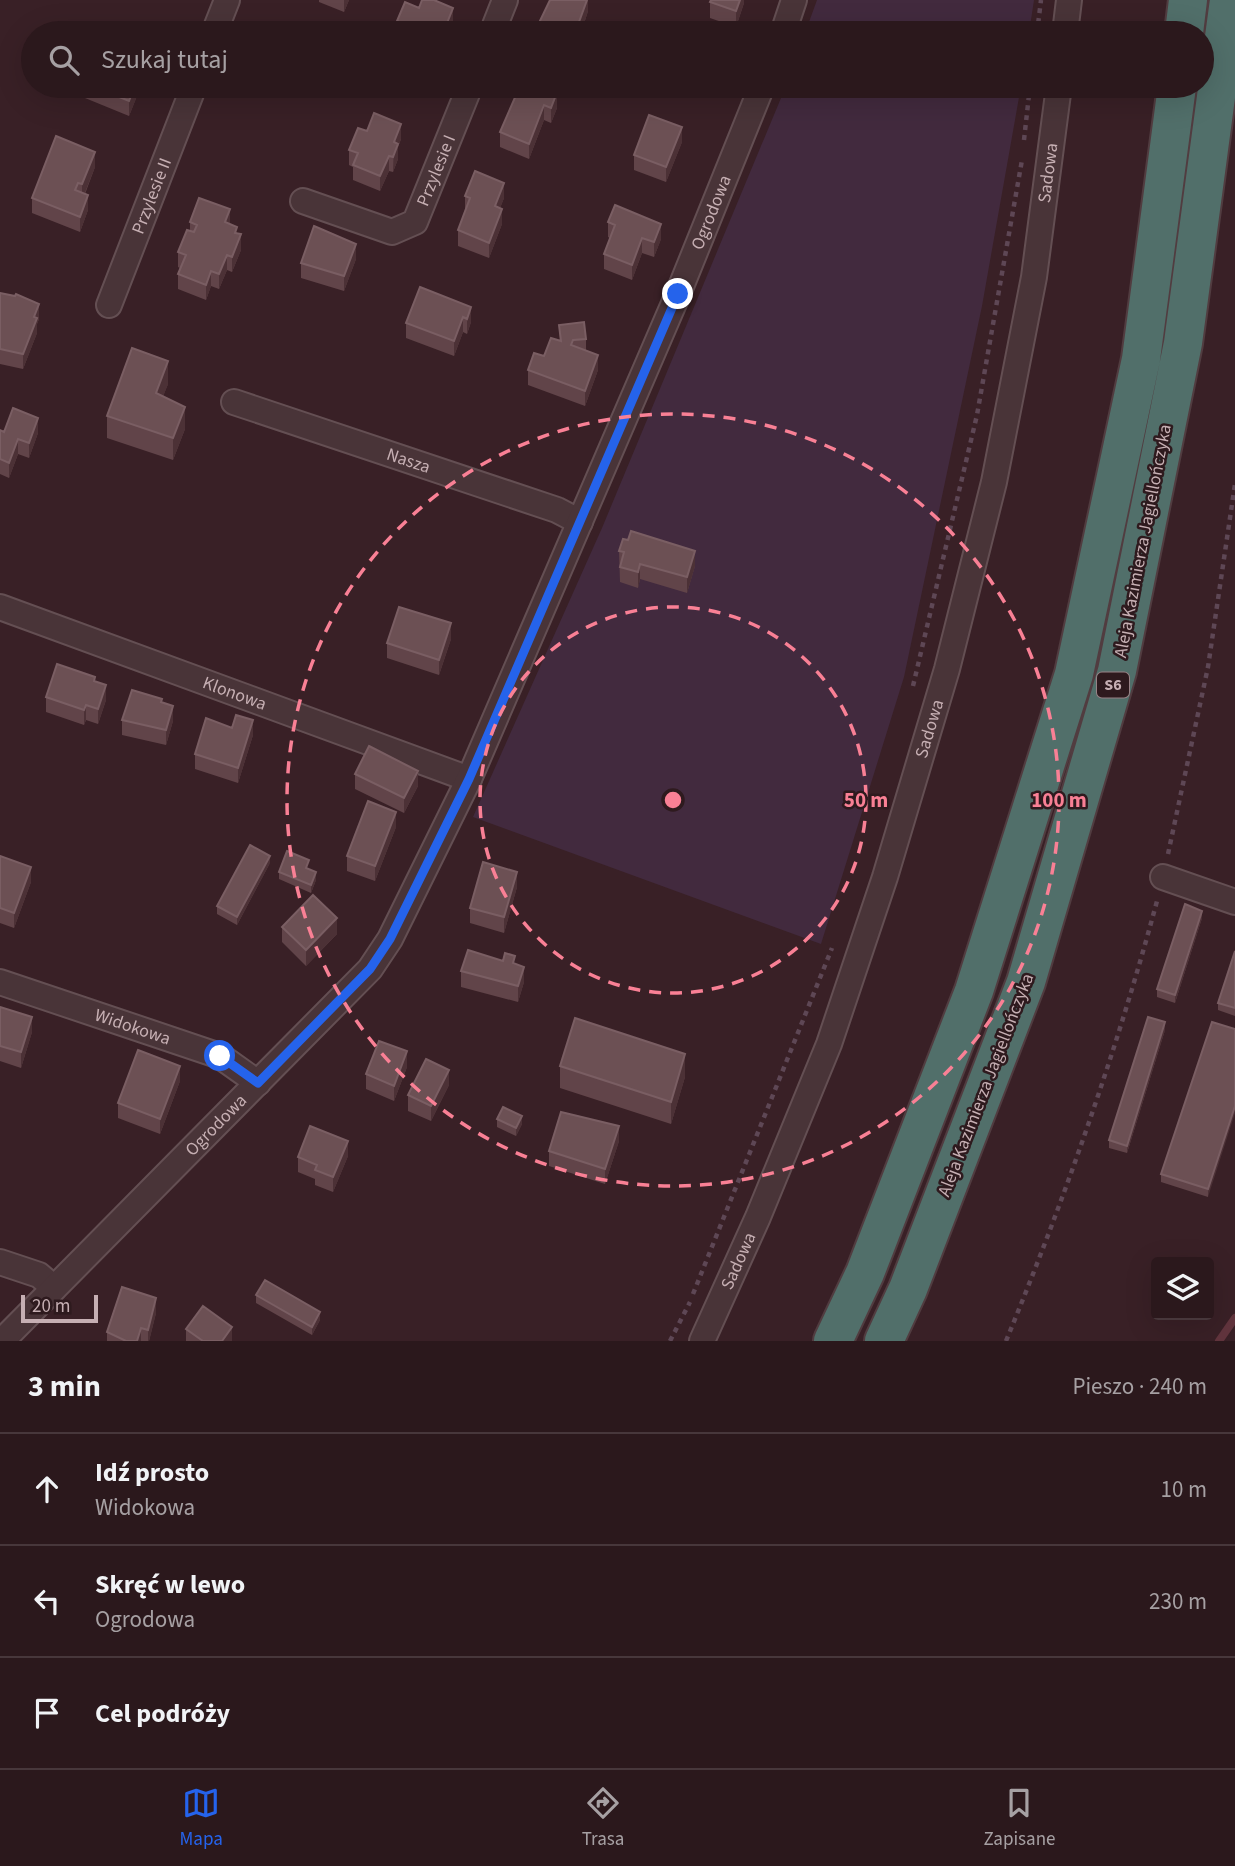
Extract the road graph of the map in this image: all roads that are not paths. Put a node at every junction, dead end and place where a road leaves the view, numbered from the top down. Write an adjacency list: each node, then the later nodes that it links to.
1 (226, 0): 7 (street)
2 (505, 0): 8 (street)
3 (794, 0): 9 (street)
4 (1069, 0): 10 (street)
5 (1188, 0): 11 (highway)
6 (1229, 0): 32 (highway, Aleja Kazimierza Jagiellończyka / S6)
7 (218, 21)
8 (497, 21)
9 (787, 21)
10 (1066, 21)
11 (1185, 21)
12 (189, 98): 18 (street, Przylesie II)
13 (465, 98): 17 (street, Przylesie I)
14 (757, 98): 20 (street, Ogrodowa)
15 (1057, 98): 30 (street, Sadowa)
16 (1175, 98): 31 (highway, S6)
17 (303, 201)
18 (110, 305)
19 (234, 402): 20 (street, Nasza)
20 (580, 522): 22 (street, Ogrodowa)
21 (0, 607): 22 (street, Klonowa)
22 (469, 779): 26 (street, Ogrodowa)
23 (1163, 877): 24 (street)
24 (1235, 902)
25 (0, 982): 26 (street, Widokowa)
26 (258, 1083): 28 (street, Ogrodowa)
27 (0, 1262): 28 (street)
28 (54, 1288): 29 (street, Ogrodowa)
29 (2, 1341)
30 (702, 1341)
31 (833, 1341)
32 (884, 1341)

